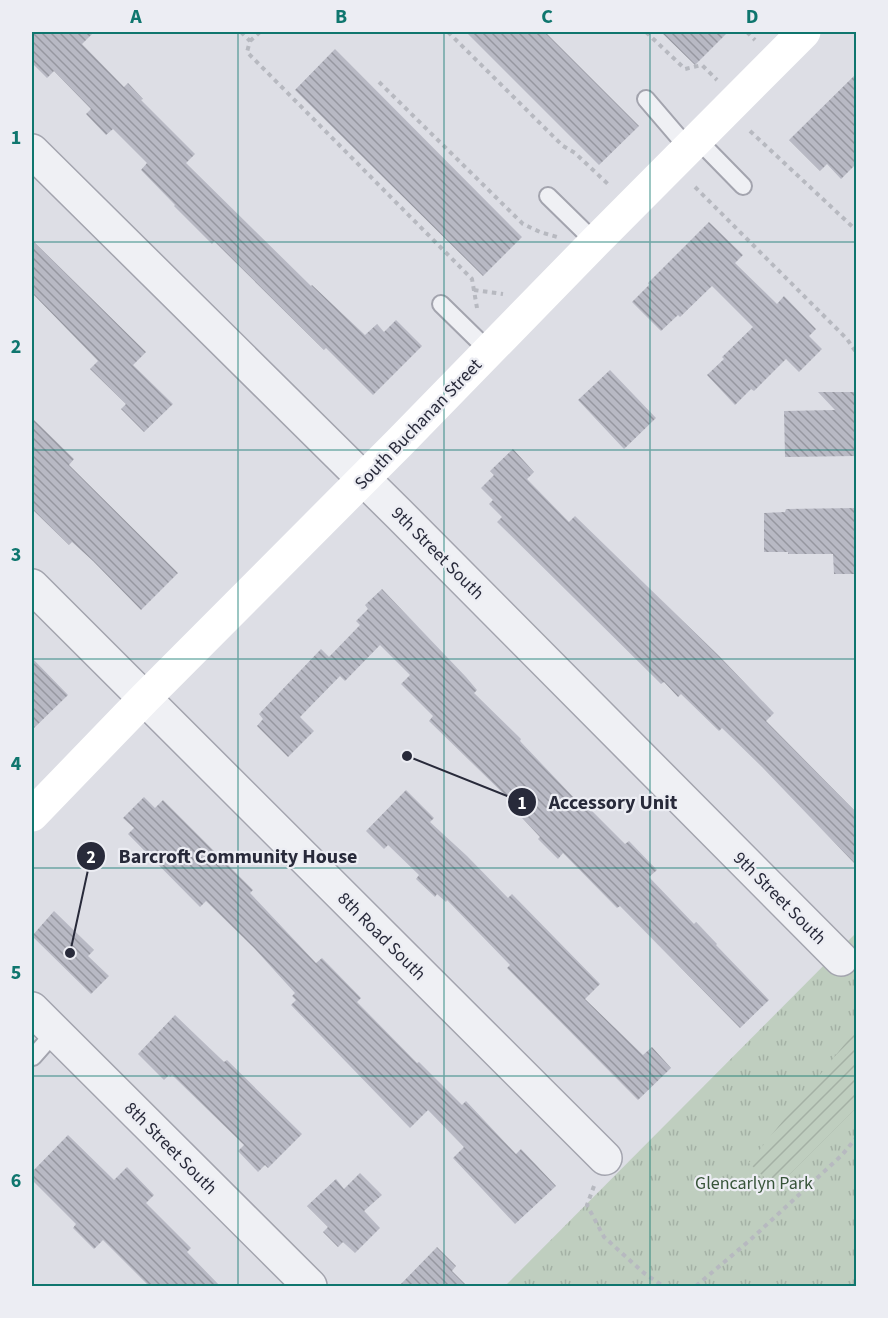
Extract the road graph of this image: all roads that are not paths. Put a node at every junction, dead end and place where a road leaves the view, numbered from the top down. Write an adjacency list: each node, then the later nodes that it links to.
1 (804, 32): 3 (street, South Buchanan Street)
2 (646, 99): 3 (lane)
3 (693, 143): 5 (lane); 7 (street, South Buchanan Street)
4 (32, 151): 10 (street, 9th Street South)
5 (743, 186)
6 (548, 196): 7 (lane)
7 (595, 242): 9 (street, South Buchanan Street)
8 (441, 304): 9 (lane)
9 (489, 351): 10 (street, South Buchanan Street)
10 (364, 479): 12 (street, South Buchanan Street); 14 (street, 9th Street South)
11 (32, 586): 12 (street, 8th Road South)
12 (144, 699): 13 (street, South Buchanan Street); 18 (street, 8th Road South)
13 (32, 815)
14 (841, 959)
15 (32, 1009): 16 (street, 8th Street South)
16 (56, 1032): 17 (lane); 19 (street, 8th Street South)
17 (33, 1057)
18 (605, 1158)
19 (310, 1287)

